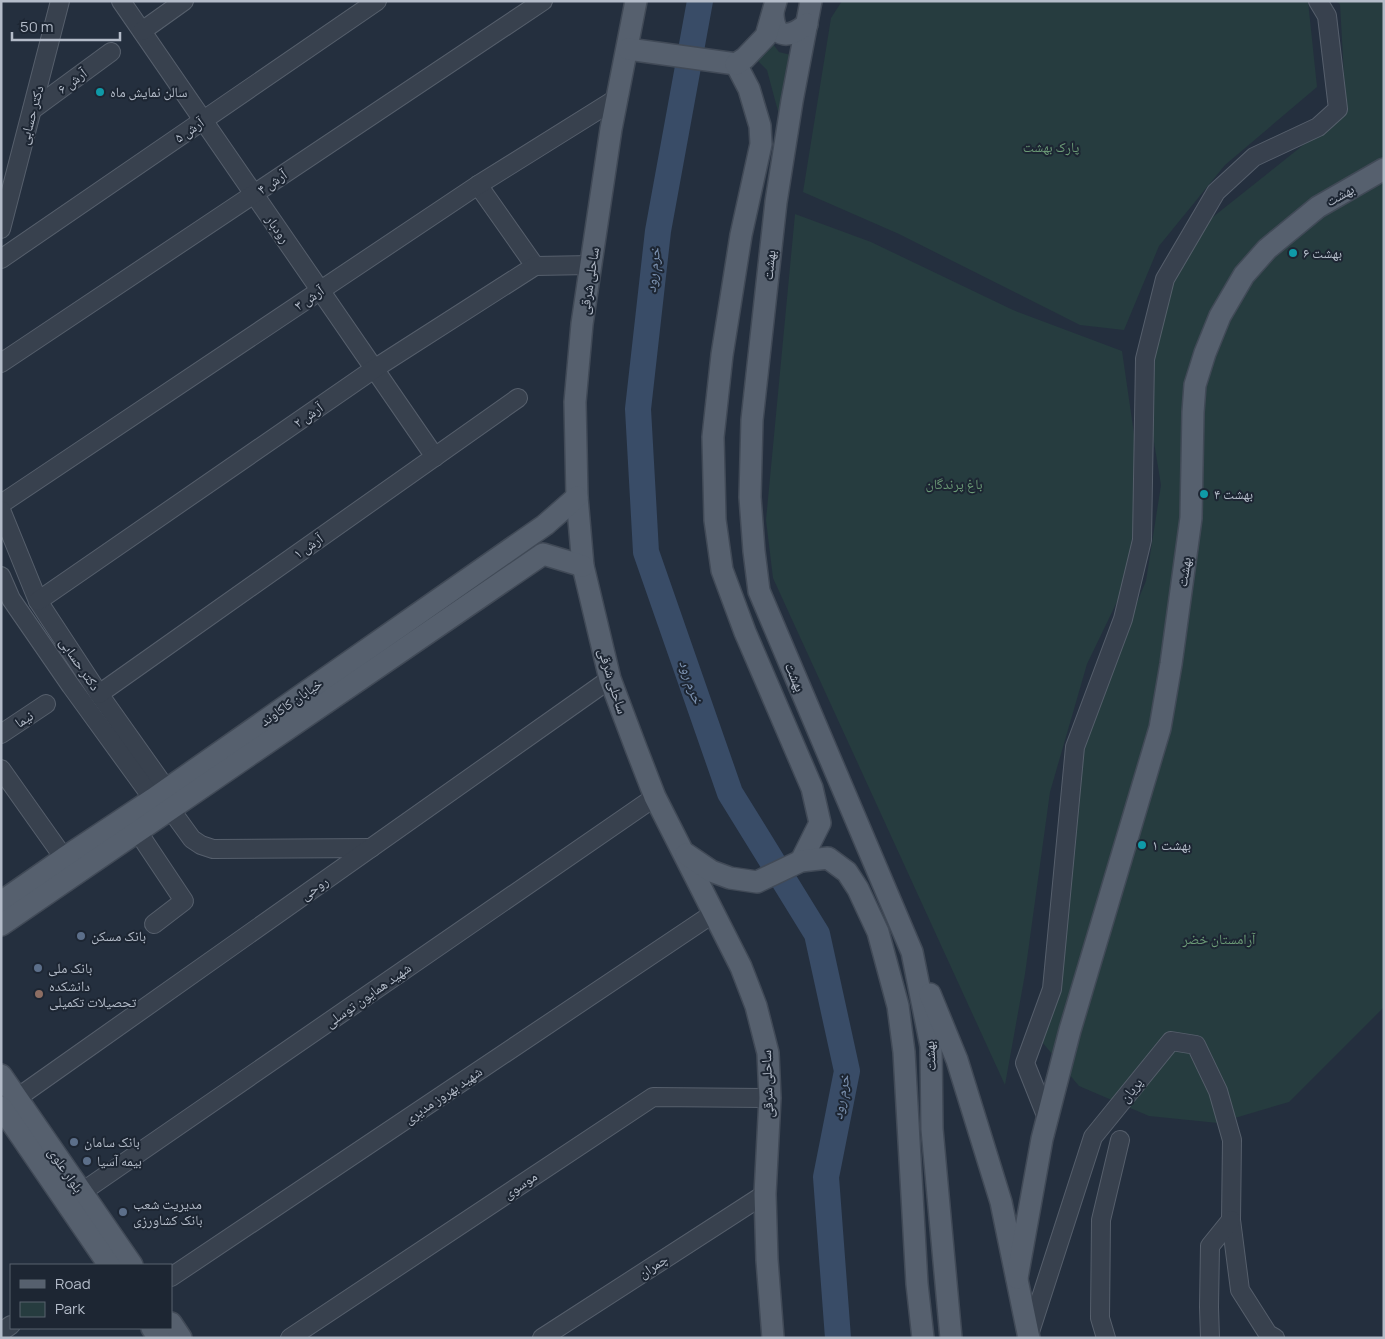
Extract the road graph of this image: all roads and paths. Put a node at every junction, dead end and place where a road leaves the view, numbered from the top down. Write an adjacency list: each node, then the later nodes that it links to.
1 (60, 1): 16 (street, دکتر حسابی)
2 (121, 1): 11 (street, رودبار)
3 (184, 1): 11 (street)
4 (377, 1): 17 (street, آرش ۵)
5 (543, 1): 21 (street, آرش ۴)
6 (636, 1): 12 (main road, ساحلی شرقی)
7 (811, 1): 10 (main road, بهشت)
8 (1318, 1): 62 (street)
9 (774, 8): 10 (main road); 14 (main road)
10 (807, 24): 22 (main road, بهشت)
11 (142, 32): 17 (street, رودبار)
12 (628, 49): 14 (main road); 15 (main road, ساحلی شرقی)
13 (111, 52): 16 (street, آرش ۶)
14 (736, 64): 18 (main road, بهشت)
15 (618, 97): 20 (street, آرش ۳); 25 (main road, ساحلی شرقی)
16 (32, 110): 23 (street, دکتر حسابی)
17 (203, 121): 21 (street, رودبار); 24 (street, آرش ۵)
18 (761, 144): 22 (main road); 41 (main road, بهشت)
19 (1384, 169): 62 (main road, بهشت)
20 (478, 184): 26 (street); 27 (street, آرش ۳)
21 (254, 194): 27 (street, رودبار); 28 (street, آرش ۴)
22 (776, 202): 39 (main road, بهشت)
23 (1, 229)
24 (1, 259)
25 (591, 265): 26 (street); 32 (main road, ساحلی شرقی)
26 (535, 266): 29 (street, آرش ۲)
27 (320, 291): 29 (street, رودبار); 33 (street, آرش ۳)
28 (1, 363)
29 (374, 369): 31 (street, رودبار); 40 (street, آرش ۲)
30 (518, 398): 31 (street, آرش ۱)
31 (434, 457): 43 (street, آرش ۱)
32 (577, 498): 35 (main road, خیابان کاکاوند); 37 (main road, ساحلی شرقی)
33 (1, 504)
34 (1, 510): 40 (street, دکتر حسابی)
35 (532, 533): 36 (main road); 48 (main road, خیابان کاکاوند)
36 (543, 554): 37 (main road); 48 (main road, خیابان کاکاوند)
37 (583, 566): 42 (main road, ساحلی شرقی)
38 (1, 576): 48 (street, دکتر حسابی)
39 (759, 591): 41 (main road); 58 (main road, بهشت)
40 (38, 602): 43 (street, دکتر حسابی)
41 (745, 632): 53 (main road, بهشت)
42 (610, 679): 47 (main road, ساحلی شرقی); 50 (street, روحی)
43 (99, 694): 48 (street, دکتر حسابی)
44 (46, 704): 45 (street, نیما)
45 (1, 734)
46 (1, 769): 52 (street)
47 (655, 797): 51 (main road, ساحلی شرقی); 64 (street, شهید همایون توسلی)
48 (164, 800): 49 (main road, خیابان کاکاوند); 50 (street, دکتر حسابی); 52 (main road, خیابان کاکاوند)
49 (138, 832): 56 (street); 57 (main road, خیابان کاکاوند)
50 (371, 848): 61 (street, روحی)
51 (684, 853): 53 (main road); 55 (main road, ساحلی شرقی)
52 (64, 858): 54 (main road, خیابان کاکاوند)
53 (794, 864): 77 (main road, بهشت)
54 (1, 902)
55 (714, 913): 60 (main road, ساحلی شرقی); 69 (street, شهید بهروز مدیری)
56 (154, 924)
57 (1, 925)
58 (912, 952): 70 (main road); 78 (main road, بهشت)
59 (1, 1075): 61 (main road, بلوار علوی)
60 (770, 1098): 65 (main road, ساحلی شرقی); 74 (street, موسوی)
61 (9, 1103): 64 (main road, بلوار علوی); 67 (main road, بلوار علوی)
62 (1047, 1118): 70 (main road, بهشت)
63 (1120, 1140): 79 (street)
64 (82, 1192): 68 (main road, بلوار علوی)
65 (765, 1194): 75 (street, چمران); 76 (main road, ساحلی شرقی)
66 (1231, 1220): 72 (street, پریان); 80 (street); 81 (street, پریان)
67 (104, 1263)
68 (131, 1264)
69 (172, 1276)
70 (1017, 1278): 72 (main road)
71 (172, 1324): 73 (main road)
72 (1029, 1337)
73 (181, 1338)
74 (290, 1338)
75 (542, 1338)
76 (773, 1338)
77 (923, 1338)
78 (951, 1338)
79 (1106, 1338)
80 (1210, 1338)
81 (1275, 1338)

